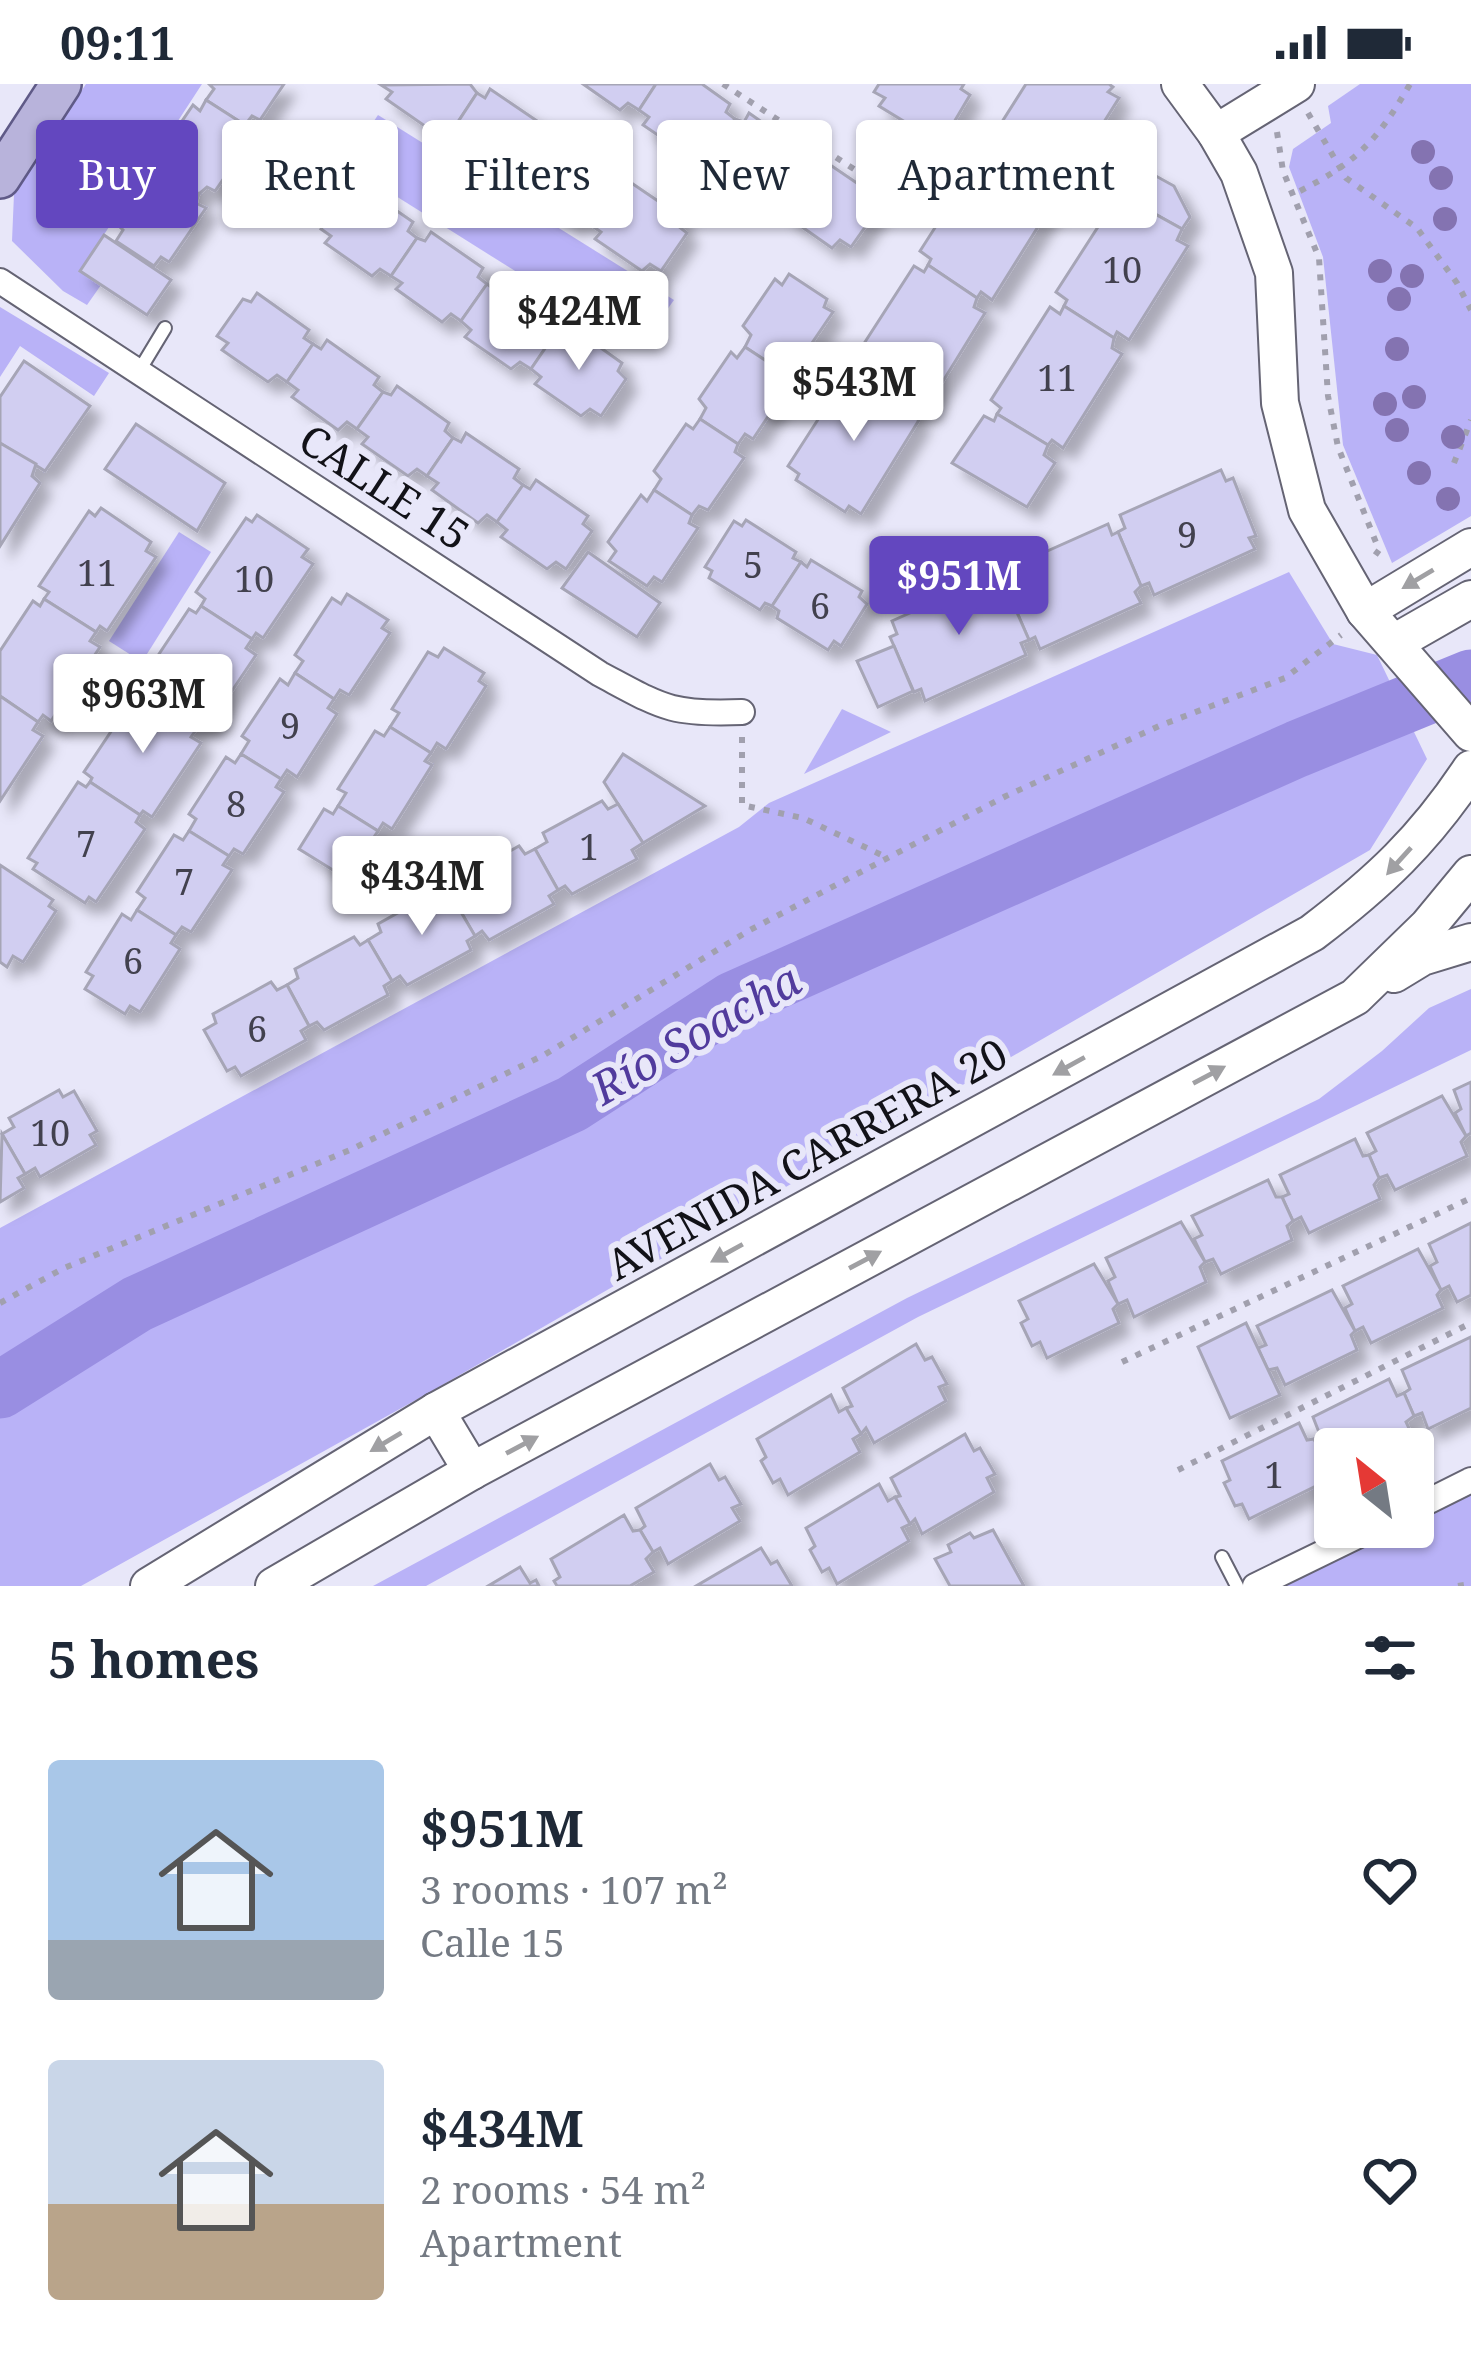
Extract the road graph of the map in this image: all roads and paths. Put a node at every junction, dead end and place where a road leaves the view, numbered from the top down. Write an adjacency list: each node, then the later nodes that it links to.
1 (61, 84): 9 (main road)
2 (723, 84): 7 (path)
3 (1180, 84): 6 (street)
4 (1410, 84): 8 (path)
5 (1284, 91): 6 (street); 8 (path); 18 (path)
6 (1216, 133): 18 (street)
7 (856, 170)
8 (1340, 171): 10 (path); 12 (path)
9 (0, 178)
10 (1300, 191)
11 (0, 280): 14 (street, CALLE 15)
12 (1471, 310)
13 (165, 328): 14 (lane)
14 (139, 371): 21 (street, CALLE 15)
15 (1471, 420): 16 (path)
16 (1454, 463)
17 (1471, 547): 18 (street, one-way to 18)
18 (1355, 596): 20 (street); 24 (path)
19 (1471, 599): 20 (street)
20 (1404, 655): 22 (street)
21 (742, 712): 24 (path)
22 (1471, 734)
23 (1471, 770): 32 (street, AVENIDA CARRERA 20, one-way to 32)
24 (888, 858): 29 (path)
25 (1471, 874): 27 (street)
26 (1471, 943): 27 (street)
27 (1354, 997): 33 (street, one-way to 27)
28 (1471, 1198): 31 (path)
29 (0, 1303)
30 (1471, 1322): 34 (path)
31 (1122, 1362)
32 (436, 1411): 33 (street); 40 (street, AVENIDA CARRERA 20, one-way to 40)
33 (472, 1471): 41 (street)
34 (1178, 1471)
35 (1471, 1480): 36 (street)
36 (1434, 1498)
37 (1333, 1548): 43 (street)
38 (1222, 1557): 42 (lane)
39 (1471, 1584): 44 (path)
40 (149, 1586)
41 (274, 1586)
42 (1237, 1586)
43 (1255, 1586)
44 (1458, 1586)

